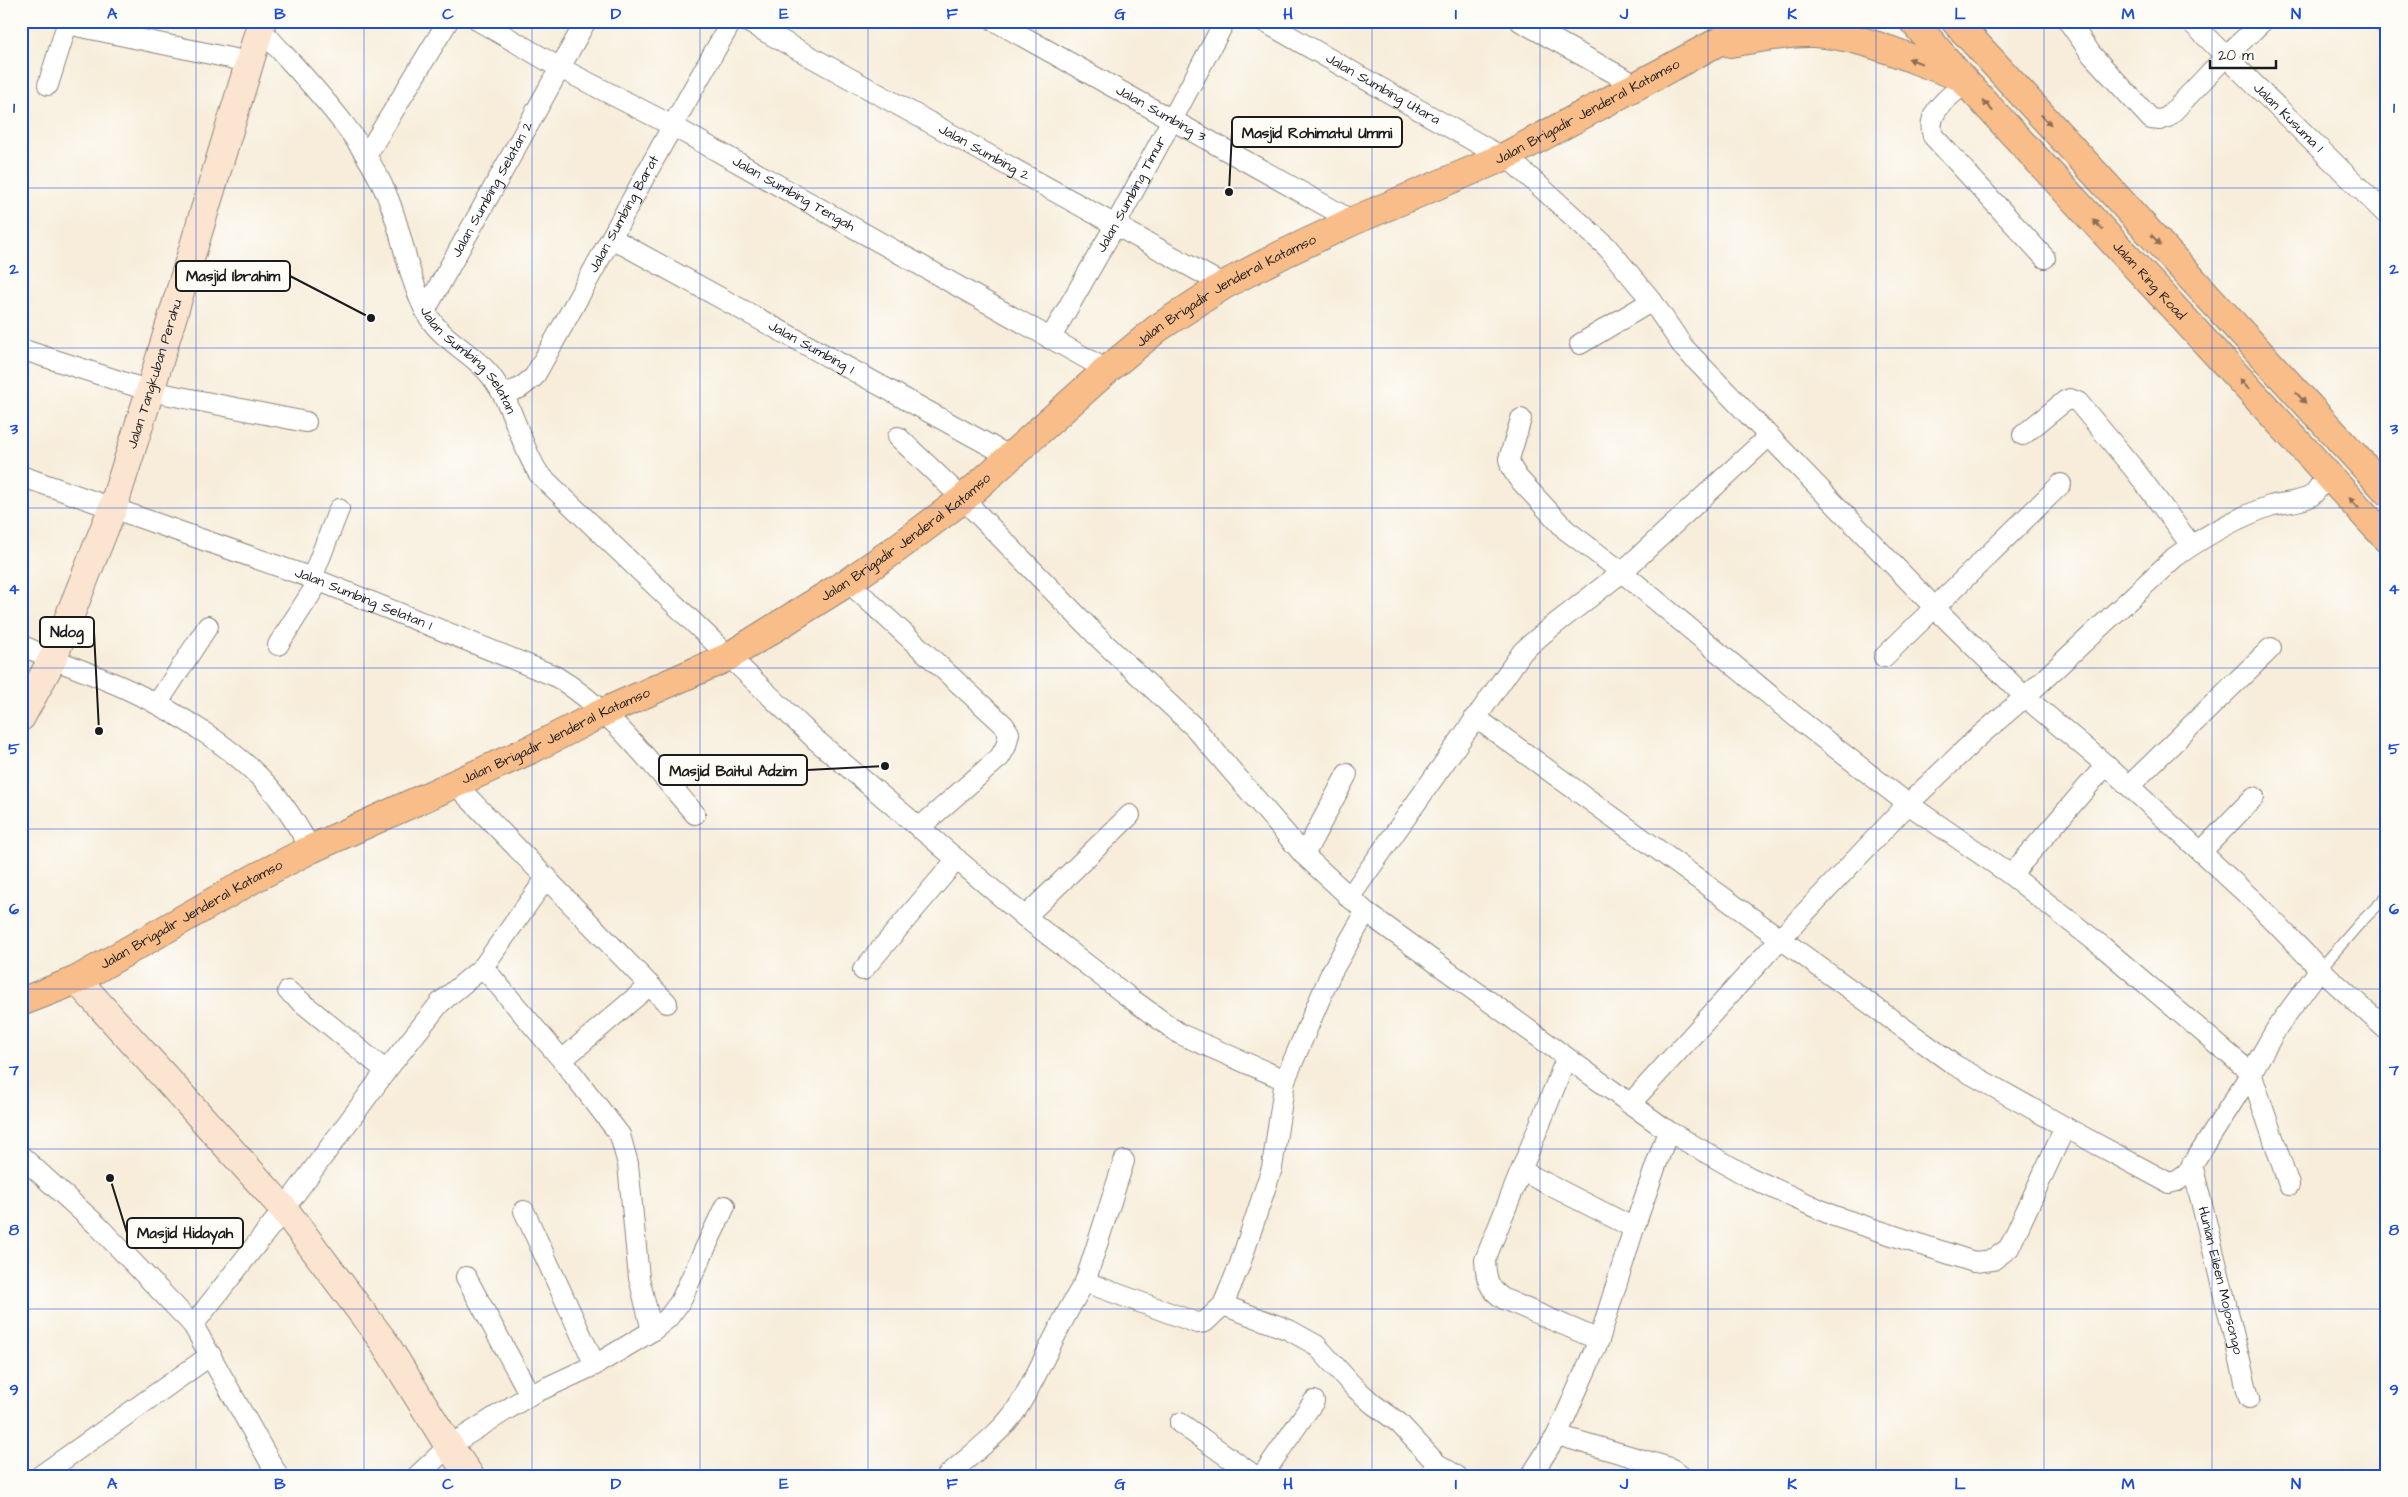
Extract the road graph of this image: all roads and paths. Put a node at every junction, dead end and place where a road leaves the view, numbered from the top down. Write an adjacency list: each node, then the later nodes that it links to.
1 (448, 21): 29 (street)
2 (479, 21): 23 (street, Jalan Sumbing Tengah)
3 (586, 21): 23 (street, Jalan Sumbing Selatan 2)
4 (732, 21): 28 (street, Jalan Sumbing Barat)
5 (746, 21): 33 (street, Jalan Sumbing 2)
6 (995, 21): 27 (street, Jalan Sumbing 3)
7 (1225, 21): 27 (street, Jalan Sumbing Timur)
8 (1263, 21): 30 (street, Jalan Sumbing Utara)
9 (1520, 21): 26 (street)
10 (1757, 21): 20 (highway, Jalan Brigadir Jenderal Katamso)
11 (1912, 21): 24 (highway, Jalan Ring Road)
12 (2068, 21): 21 (street)
13 (2190, 21): 21 (street, Jalan Kusuma 1)
14 (2263, 21): 21 (street)
15 (2383, 21): 19 (street)
16 (67, 22): 22 (street); 25 (street)
17 (261, 24): 22 (main road, Jalan Tangkuban Perahu); 29 (street, Jalan Sumbing Selatan)
18 (1961, 25): 54 (highway, one-way to 54)
19 (2387, 26)
20 (1713, 46): 24 (highway, one-way to 20); 26 (highway, Jalan Brigadir Jenderal Katamso)
21 (2226, 56): 31 (street, Jalan Kusuma 1)
22 (249, 62): 43 (main road, Jalan Tangkuban Perahu)
23 (560, 68): 28 (street, Jalan Sumbing Tengah); 38 (street, Jalan Sumbing Selatan 2)
24 (1964, 80): 35 (street); 51 (highway, Jalan Ring Road, one-way to 24)
25 (48, 85)
26 (1636, 85): 30 (highway, Jalan Brigadir Jenderal Katamso)
27 (1172, 119): 32 (street, Jalan Sumbing 3); 33 (street, Jalan Sumbing Timur)
28 (672, 125): 34 (street, Jalan Sumbing Barat); 39 (street, Jalan Sumbing Tengah)
29 (366, 156): 38 (street, Jalan Sumbing Selatan)
30 (1504, 157): 32 (highway, Jalan Brigadir Jenderal Katamso); 37 (street, Jalan Sumbing Utara)
31 (2387, 214)
32 (1353, 221): 36 (highway, Jalan Brigadir Jenderal Katamso)
33 (1116, 224): 36 (street, Jalan Sumbing 2); 39 (street, Jalan Sumbing Timur)
34 (613, 239): 44 (street, Jalan Sumbing Barat); 50 (street, Jalan Sumbing 1)
35 (2045, 258)
36 (1224, 285): 42 (highway, Jalan Brigadir Jenderal Katamso)
37 (1652, 301): 40 (street); 49 (street, Jalan Sumbing Utara)
38 (425, 311): 44 (street, Jalan Sumbing Selatan)
39 (1050, 338): 42 (street, Jalan Sumbing Tengah)
40 (1580, 344)
41 (21, 349): 43 (street)
42 (1107, 370): 50 (highway, Jalan Brigadir Jenderal Katamso)
43 (150, 391): 46 (street); 56 (main road, Jalan Tangkuban Perahu)
44 (504, 394): 68 (street, Jalan Sumbing Selatan)
45 (1521, 419): 60 (street)
46 (306, 422)
47 (2023, 435): 59 (street)
48 (898, 437): 55 (street)
49 (1768, 437): 60 (street); 63 (street, Jalan Sumbing Utara)
50 (1011, 457): 55 (highway, Jalan Brigadir Jenderal Katamso)
51 (2327, 474): 58 (highway, Jalan Ring Road, one-way to 51); 59 (street)
52 (21, 476): 56 (street, Jalan Sumbing Selatan 1)
53 (2061, 484): 63 (street)
54 (2387, 491)
55 (963, 499): 62 (highway, Jalan Brigadir Jenderal Katamso); 87 (street)
56 (113, 507): 61 (street, Jalan Sumbing Selatan 1); 70 (main road, Jalan Tangkuban Perahu)
57 (339, 508): 61 (street)
58 (2387, 539)
59 (2191, 546): 71 (street)
60 (1622, 572): 75 (street); 81 (street)
61 (316, 579): 66 (street); 73 (street, Jalan Sumbing Selatan 1)
62 (848, 582): 68 (highway, Jalan Brigadir Jenderal Katamso); 84 (street)
63 (1935, 608): 69 (street); 71 (street, Jalan Sumbing Utara)
64 (208, 626): 72 (street)
65 (21, 645): 70 (street)
66 (278, 645)
67 (2271, 648): 79 (street)
68 (728, 657): 73 (highway, Jalan Brigadir Jenderal Katamso); 84 (street, Jalan Sumbing Selatan)
69 (1884, 658)
70 (52, 660): 72 (street); 74 (main road, Jalan Tangkuban Perahu)
71 (2025, 697): 76 (street, Jalan Sumbing Utara); 81 (street)
72 (157, 704): 85 (street)
73 (604, 712): 78 (highway, Jalan Brigadir Jenderal Katamso); 82 (street, Jalan Sumbing Selatan 1)
74 (21, 717)
75 (1475, 717): 92 (street); 95 (street)
76 (2106, 765): 79 (street, Jalan Sumbing Utara); 89 (street)
77 (1347, 774): 87 (street)
78 (456, 785): 85 (highway, Jalan Brigadir Jenderal Katamso); 90 (street)
79 (2129, 786): 86 (street, Jalan Sumbing Utara)
80 (2254, 797): 86 (street)
81 (1908, 804): 89 (street); 95 (street)
82 (695, 814)
83 (1130, 814): 94 (street)
84 (919, 828): 88 (street, Jalan Sumbing Selatan)
85 (311, 850): 99 (highway, Jalan Brigadir Jenderal Katamso)
86 (2202, 852): 97 (street, Jalan Sumbing Utara)
87 (1304, 855): 92 (street)
88 (957, 859): 94 (street, Jalan Sumbing Selatan); 98 (street)
89 (2011, 874): 108 (street)
90 (547, 877): 96 (street); 100 (street)
91 (2387, 896): 97 (lane)
92 (1350, 898): 93 (street)
93 (1366, 912): 105 (street); 109 (street)
94 (1025, 917): 109 (street, Jalan Sumbing Selatan)
95 (1780, 939): 110 (street); 111 (street)
96 (483, 967): 106 (street); 107 (street)
97 (2320, 969): 104 (street, Jalan Sumbing Utara); 108 (street)
98 (863, 970)
99 (77, 980): 102 (highway, Jalan Brigadir Jenderal Katamso); 119 (main road)
100 (650, 985): 103 (street); 106 (street)
101 (288, 991): 107 (street)
102 (21, 1002)
103 (667, 1003)
104 (2387, 1030)
105 (1566, 1059): 110 (street); 116 (street)
106 (562, 1060): 126 (street)
107 (386, 1071): 119 (street)
108 (2252, 1073): 115 (street); 117 (street)
109 (1285, 1080): 124 (street)
110 (1630, 1104): 112 (street)
111 (2065, 1127): 112 (street); 115 (street)
112 (1668, 1130): 121 (street)
113 (21, 1156): 125 (street)
114 (1124, 1161): 123 (street)
115 (2192, 1164): 131 (street, Hunian Eileen Mojosongo)
116 (1522, 1171): 121 (street); 127 (street)
117 (2289, 1185)
118 (725, 1206): 126 (street)
119 (284, 1209): 125 (street); 135 (main road)
120 (524, 1211): 129 (street)
121 (1634, 1228): 127 (street)
122 (466, 1277): 130 (street)
123 (1085, 1282): 124 (street); 141 (street)
124 (1223, 1305): 136 (street)
125 (193, 1325): 128 (street)
126 (652, 1331): 129 (street)
127 (1599, 1340): 134 (street)
128 (212, 1355): 137 (street); 138 (street)
129 (595, 1365): 130 (street)
130 (530, 1395): 135 (street)
131 (2249, 1398)
132 (1314, 1401): 143 (street)
133 (1180, 1422): 142 (street)
134 (1557, 1435): 145 (street); 146 (street)
135 (449, 1446): 139 (street); 140 (main road)
136 (1434, 1470): 144 (street)
137 (40, 1476)
138 (278, 1476)
139 (417, 1476)
140 (470, 1476)
141 (947, 1476)
142 (1255, 1476)
143 (1262, 1476)
144 (1457, 1476)
145 (1531, 1476)
146 (1681, 1476)

